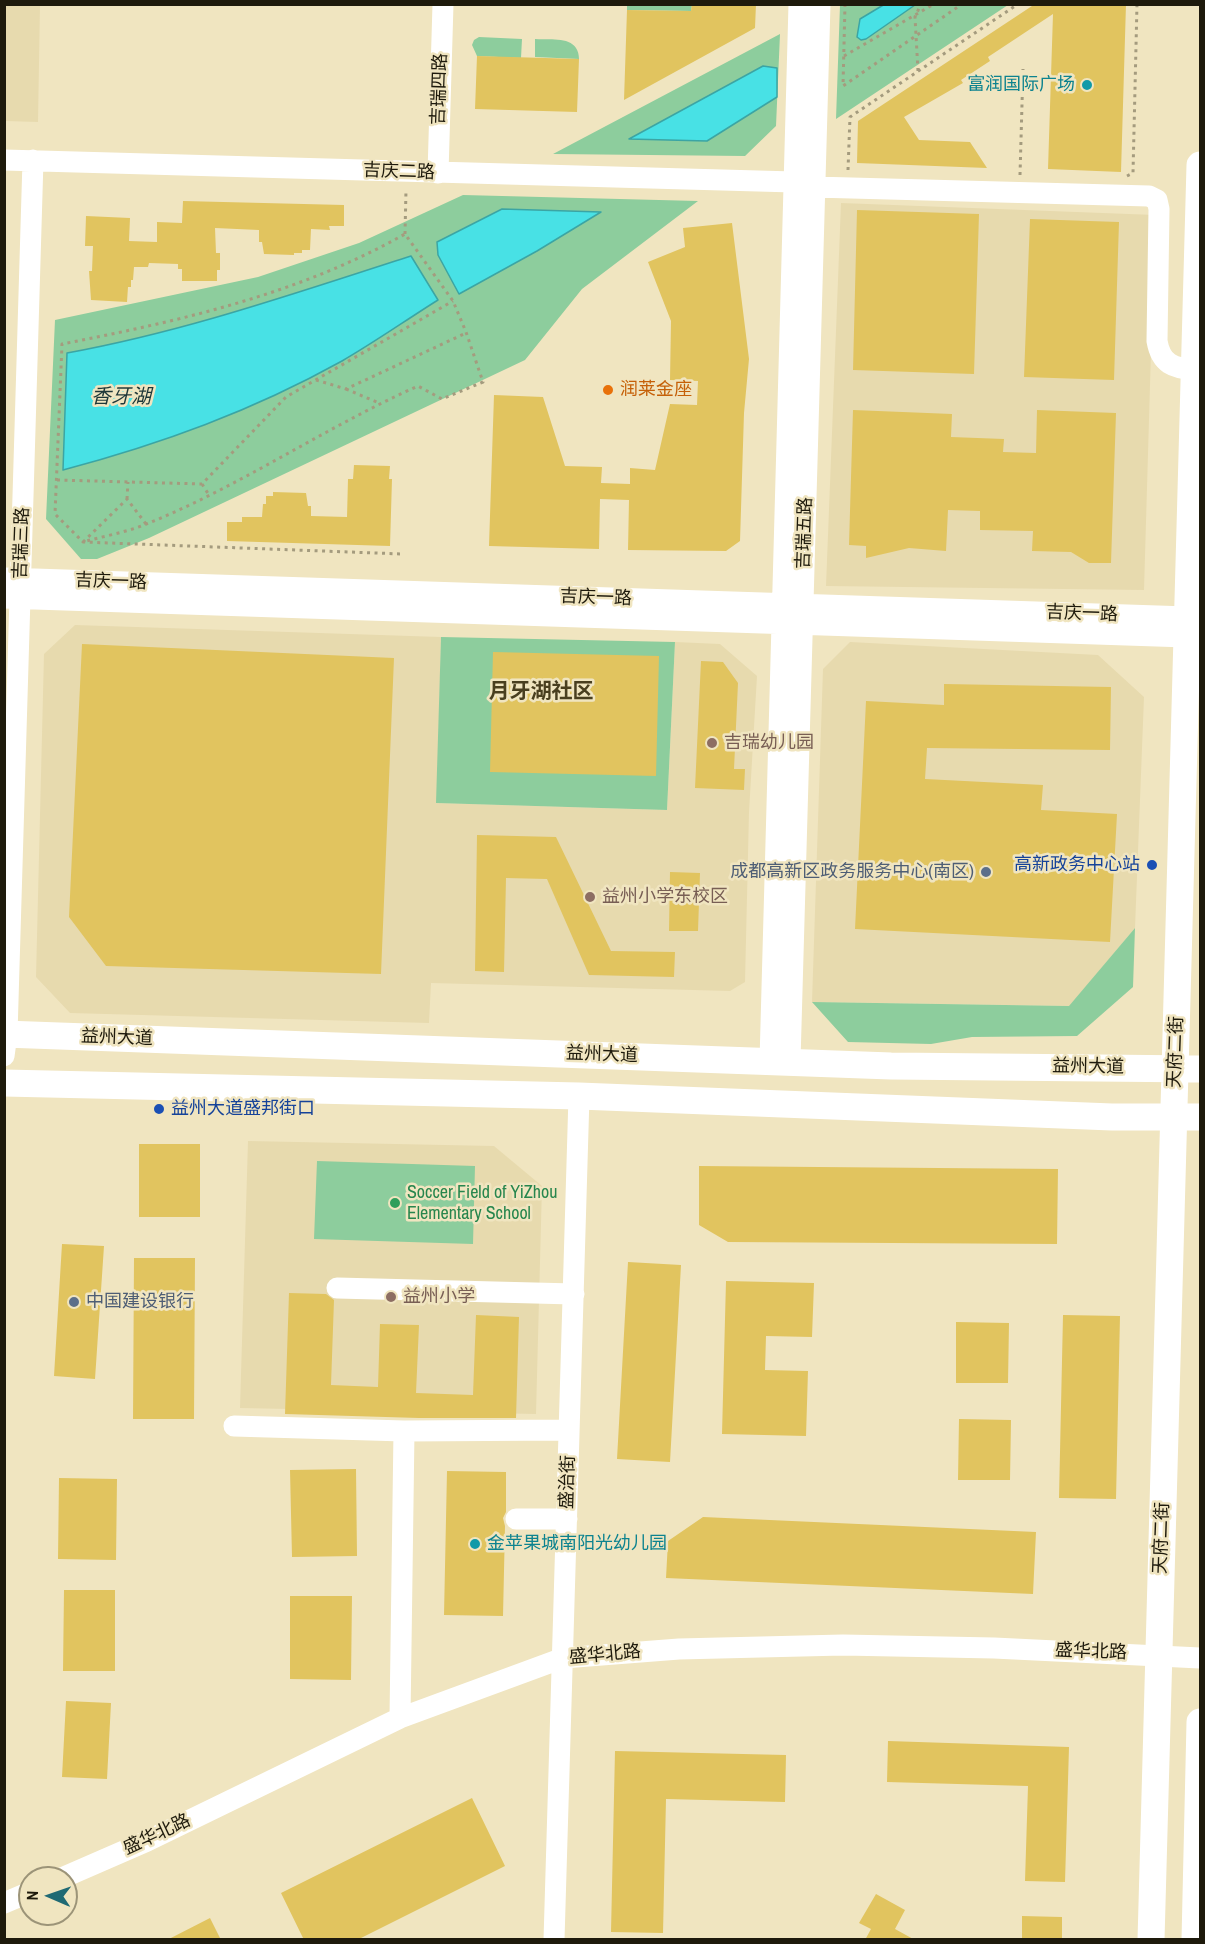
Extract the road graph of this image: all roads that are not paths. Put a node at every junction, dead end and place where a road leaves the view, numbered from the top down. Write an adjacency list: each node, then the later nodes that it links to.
1 (443, 4): 7 (street, 吉瑞四路)
2 (799, 4): 8 (street, 吉瑞五路)
3 (819, 4): 8 (street, 吉瑞五路)
4 (4, 160): 5 (street, 吉庆二路)
5 (33, 160): 7 (street, 吉庆二路); 10 (street, 吉瑞三路)
6 (1200, 165): 9 (main road, 天府二街)
7 (438, 173): 8 (street, 吉庆二路)
8 (804, 185): 9 (street, 吉庆二路); 11 (street, 吉瑞五路)
9 (1195, 370): 12 (main road, 天府二街)
10 (12, 588): 11 (street, 吉庆一路); 13 (street, 吉瑞三路)
11 (792, 614): 12 (street, 吉庆一路); 14 (street, 吉瑞五路)
12 (1188, 627): 15 (main road, 天府二街)
13 (5, 1042): 14 (main road, 益州大道)
14 (780, 1061): 15 (main road, 益州大道)
15 (1188, 1069): 18 (main road, 天府二街)
16 (4, 1083): 17 (main road)
17 (579, 1096): 18 (main road); 20 (street, 盛治街)
18 (1187, 1117): 26 (main road, 天府二街)
19 (337, 1288): 20 (street)
20 (573, 1294): 22 (street, 盛治街)
21 (234, 1426): 23 (street)
22 (569, 1430): 23 (street); 25 (street, 盛治街)
23 (404, 1431): 29 (street)
24 (516, 1519): 25 (street)
25 (567, 1519): 27 (street, 盛治街)
26 (1159, 1655): 27 (street, 盛华北路); 28 (street, 盛华北路); 35 (main road, 天府二街)
27 (563, 1658): 29 (street, 盛华北路); 34 (street, 盛治街)
28 (1200, 1658)
29 (400, 1718): 31 (street, 盛华北路)
30 (1200, 1722): 36 (main road)
31 (78, 1871)
32 (18, 1897): 33 (street)
33 (4, 1903)
34 (554, 1940)
35 (1151, 1940)
36 (1195, 1940)

